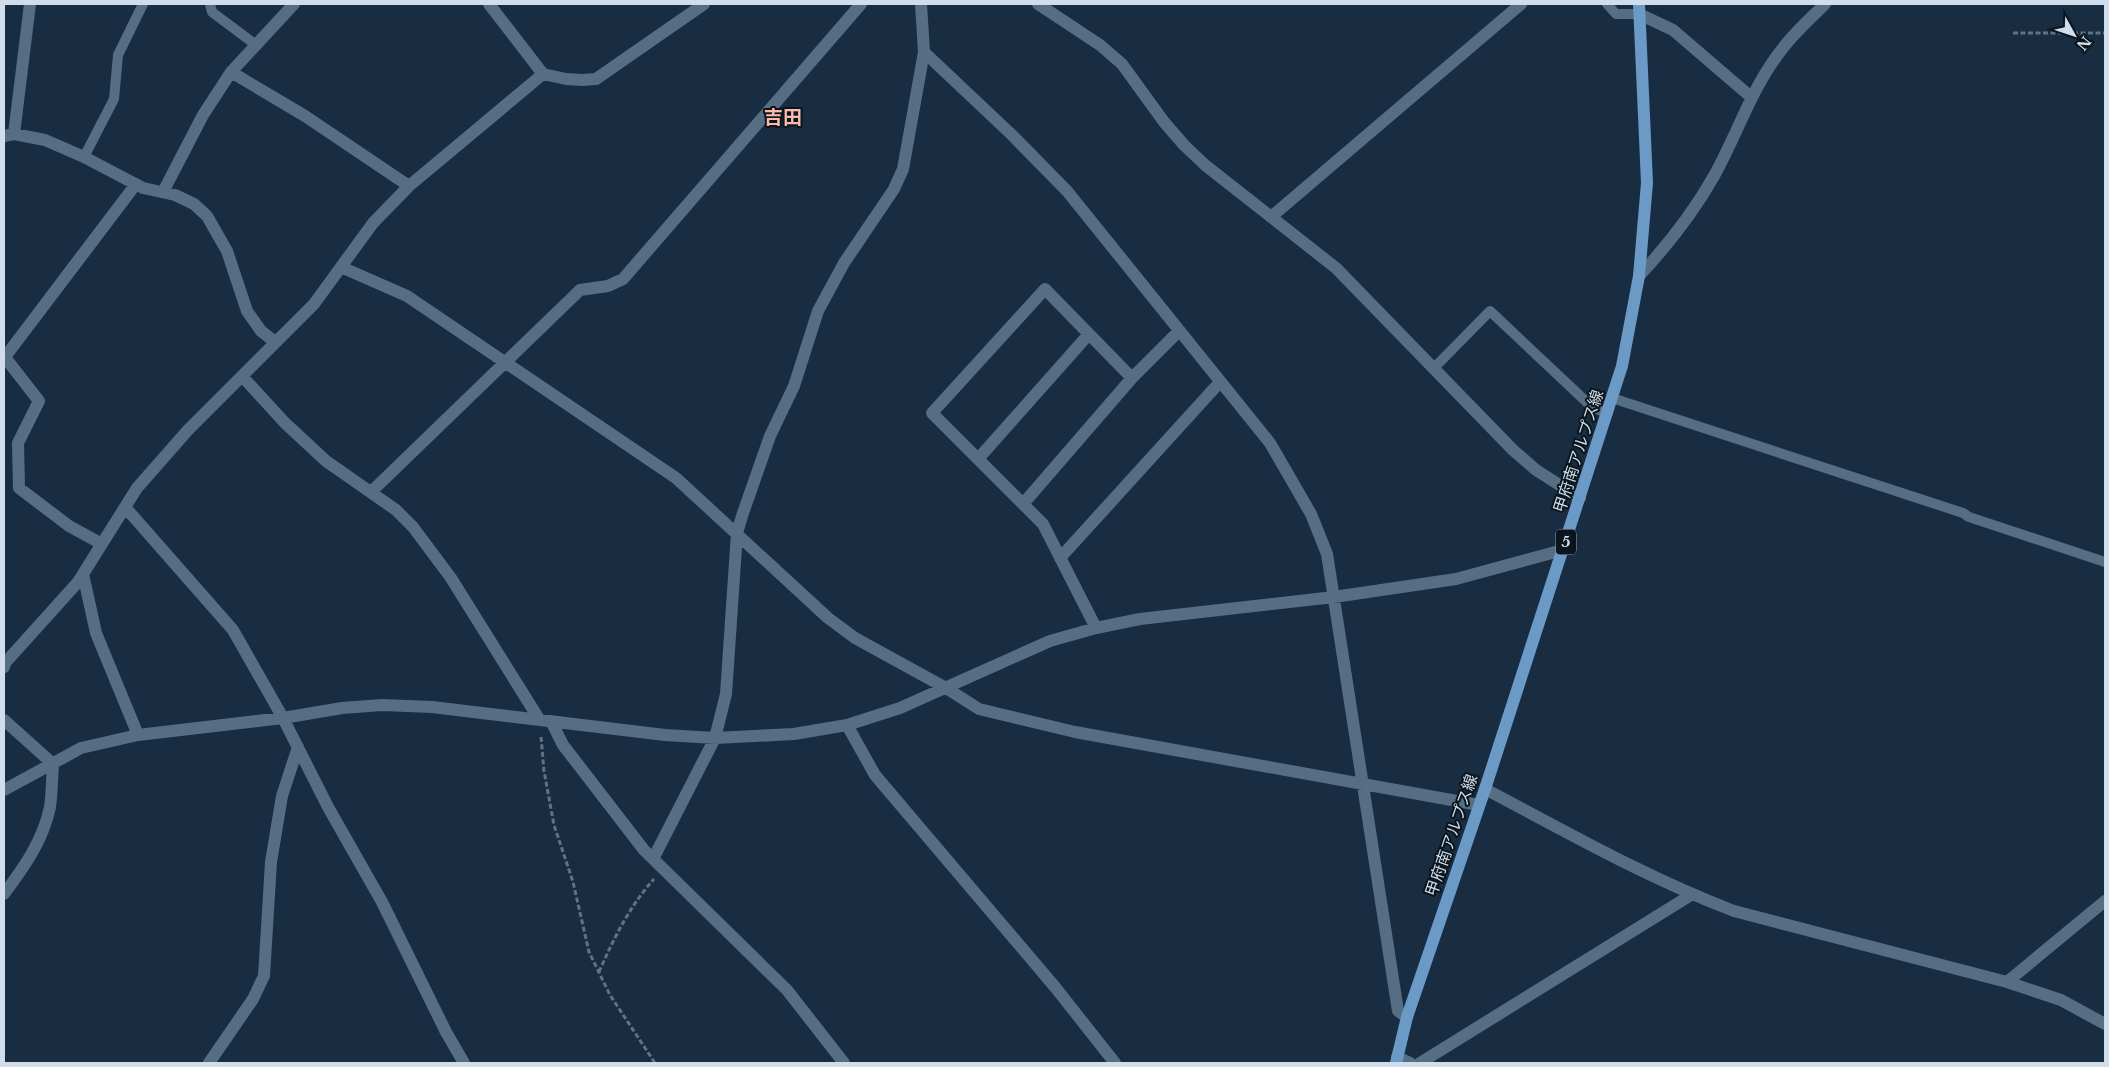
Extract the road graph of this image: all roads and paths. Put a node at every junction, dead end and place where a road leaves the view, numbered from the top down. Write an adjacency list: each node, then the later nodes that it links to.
1 (30, 4): 21 (street)
2 (143, 4): 22 (lane)
3 (210, 4): 16 (lane)
4 (294, 4): 16 (street)
5 (489, 4): 19 (street)
6 (704, 4): 19 (street)
7 (862, 4): 33 (street)
8 (922, 4): 17 (street)
9 (1038, 4): 26 (street)
10 (1521, 4): 26 (street)
11 (1607, 4): 13 (lane)
12 (1826, 4): 20 (street)
13 (1639, 9): 20 (street); 28 (main road, 甲府南アルプス線 / 5)
14 (2013, 33): 15 (path)
15 (2105, 33)
16 (256, 45): 18 (street)
17 (924, 52): 29 (street); 45 (street)
18 (231, 72): 24 (street); 25 (street)
19 (543, 74): 24 (street)
20 (1751, 97): 28 (street)
21 (9, 135): 22 (street)
22 (84, 157): 23 (street)
23 (136, 184): 25 (street); 32 (street)
24 (409, 186): 27 (street)
25 (163, 192): 31 (street)
26 (1271, 217): 34 (street)
27 (341, 267): 31 (street); 33 (street)
28 (1639, 276): 38 (main road, 甲府南アルプス線 / 5)
29 (1179, 331): 36 (street); 37 (street)
30 (1089, 334): 36 (street); 40 (street); 40 (street)
31 (275, 342): 35 (street)
32 (4, 356): 46 (street)
33 (506, 362): 41 (street); 45 (street)
34 (1433, 368): 39 (lane); 42 (street)
35 (242, 376): 41 (street); 44 (street)
36 (1132, 378): 43 (street)
37 (1220, 382): 48 (street); 51 (street)
38 (1612, 398): 39 (main road, 甲府南アルプス線 / 5); 49 (lane)
39 (1608, 413): 42 (main road, 甲府南アルプス線 / 5)
40 (978, 458): 43 (street)
41 (372, 492): 57 (street)
42 (1580, 498): 47 (main road, 甲府南アルプス線 / 5)
43 (1023, 504): 48 (street)
44 (125, 507): 46 (street); 55 (street)
45 (737, 533): 54 (street); 60 (street)
46 (102, 544): 50 (street)
47 (1563, 550): 51 (street); 64 (main road, 甲府南アルプス線 / 5)
48 (1060, 558): 52 (street)
49 (2105, 562)
50 (83, 574): 53 (street); 59 (street)
51 (1334, 597): 52 (street); 63 (street)
52 (1096, 628): 54 (street)
53 (4, 667)
54 (946, 688): 58 (street); 63 (street)
55 (283, 718): 57 (street); 59 (street); 61 (street)
56 (4, 720): 62 (street)
57 (545, 720): 60 (street); 67 (street); 71 (path)
58 (847, 725): 60 (street); 80 (street)
59 (138, 735): 62 (street)
60 (715, 738): 67 (street)
61 (298, 747): 76 (street); 77 (street)
62 (53, 764): 65 (street); 68 (street)
63 (1363, 784): 66 (street); 73 (street)
64 (1485, 788): 66 (main road, 甲府南アルプス線 / 5); 69 (street)
65 (4, 790)
66 (1479, 805): 73 (main road, 甲府南アルプス線 / 5)
67 (658, 864): 71 (path); 79 (street)
68 (4, 894)
69 (1691, 894): 72 (street); 82 (street)
70 (2105, 901): 72 (street)
71 (599, 972): 78 (path)
72 (2007, 982): 74 (street)
73 (1407, 1017): 75 (main road, 甲府南アルプス線 / 5)
74 (2105, 1024)
75 (1397, 1060): 81 (street)
76 (209, 1063)
77 (464, 1063)
78 (655, 1063)
79 (844, 1063)
80 (1115, 1063)
81 (1410, 1063)
82 (1420, 1063)

